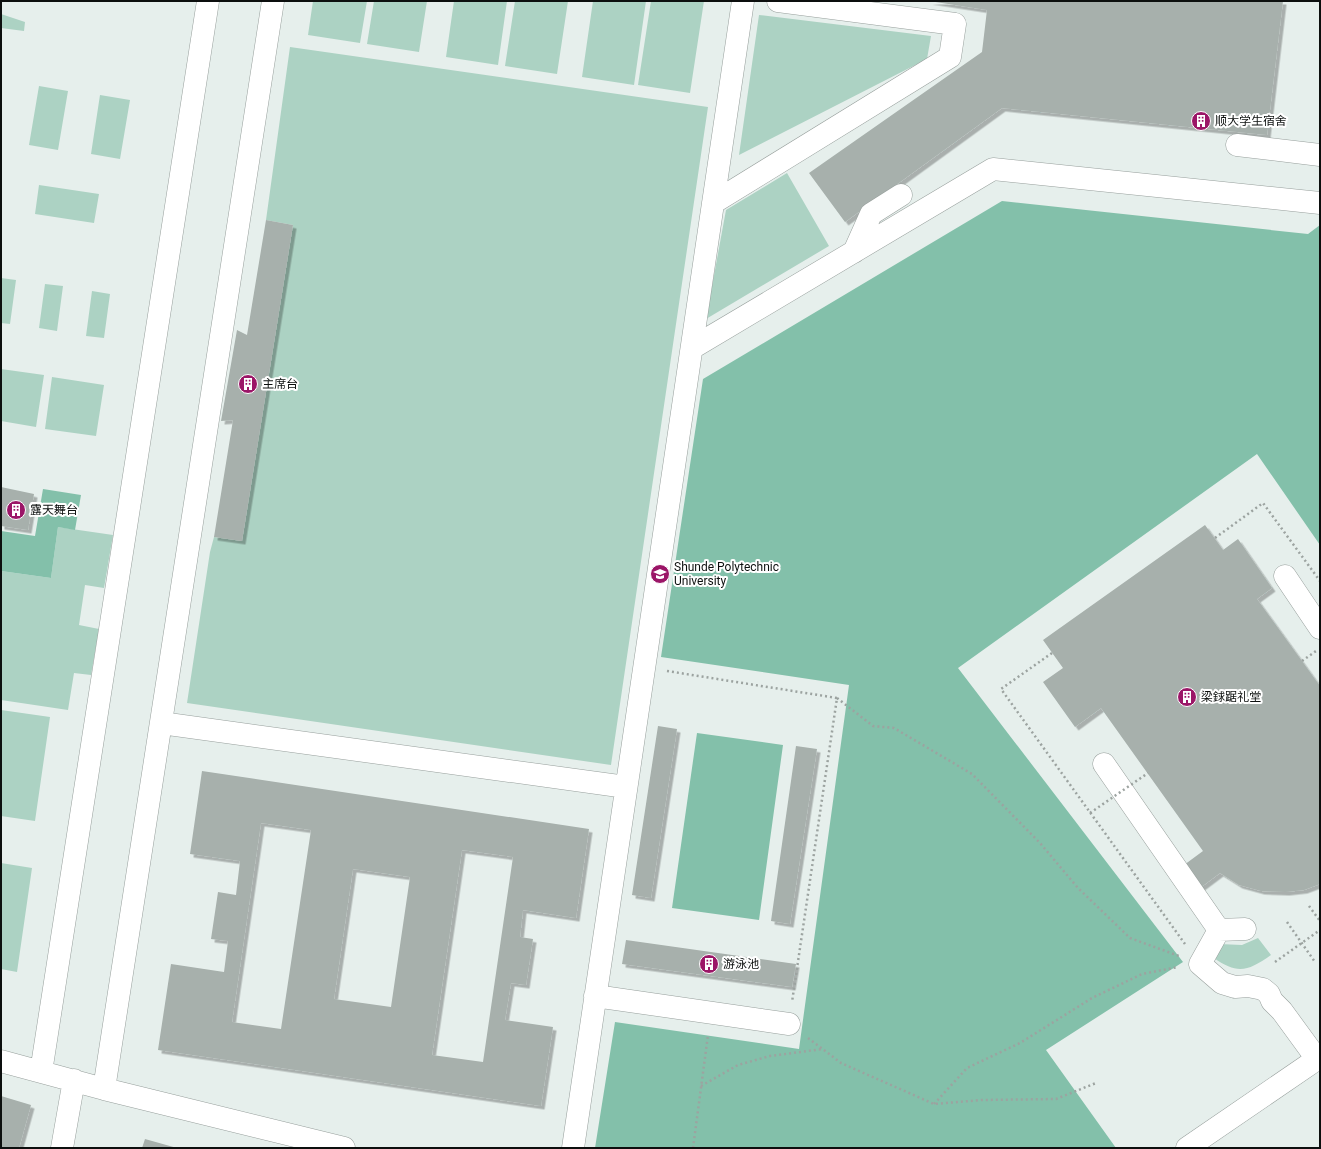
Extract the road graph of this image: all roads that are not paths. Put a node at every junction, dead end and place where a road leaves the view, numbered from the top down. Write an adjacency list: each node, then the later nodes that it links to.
1 (208, 1): 23 (street)
2 (273, 1): 14 (street)
3 (743, 1): 9 (street)
4 (778, 1): 9 (street)
5 (1237, 145): 6 (street)
6 (1320, 155)
7 (901, 195): 10 (street)
8 (1320, 203): 10 (street)
9 (713, 204): 11 (street)
10 (854, 252): 11 (street)
11 (692, 348): 16 (street)
12 (1285, 576): 13 (street)
13 (1320, 628)
14 (161, 723): 16 (street); 25 (street)
15 (1104, 764): 18 (street)
16 (626, 787): 19 (street)
17 (1245, 929): 18 (street)
18 (1219, 930): 21 (street)
19 (595, 996): 20 (street); 28 (street)
20 (789, 1024)
21 (1318, 1058): 29 (street)
22 (1, 1061): 23 (street)
23 (41, 1072): 24 (street)
24 (74, 1080): 25 (street); 26 (street)
25 (104, 1089): 27 (street)
26 (62, 1148)
27 (344, 1148)
28 (573, 1148)
29 (1186, 1148)

